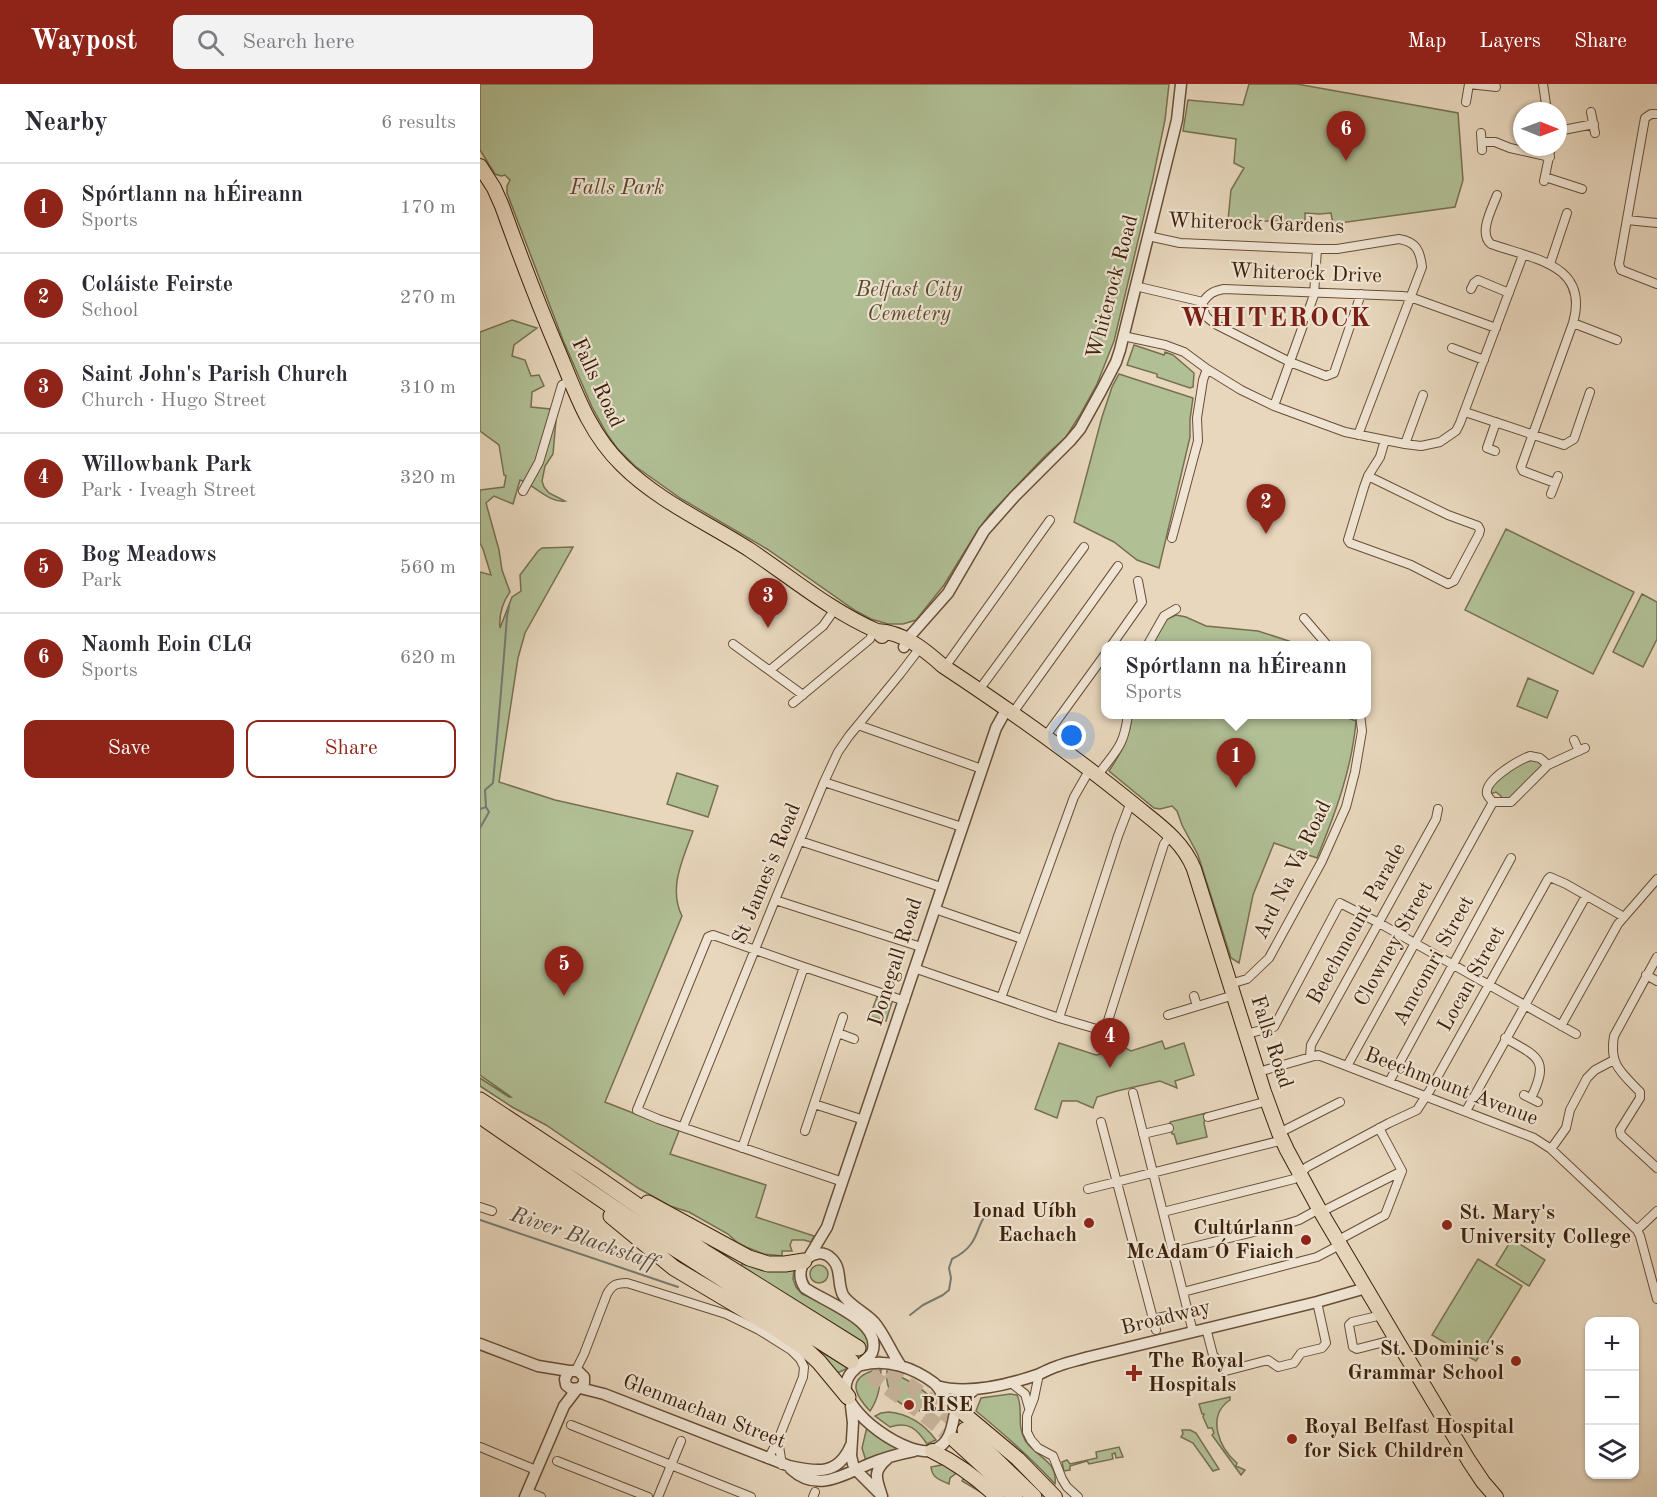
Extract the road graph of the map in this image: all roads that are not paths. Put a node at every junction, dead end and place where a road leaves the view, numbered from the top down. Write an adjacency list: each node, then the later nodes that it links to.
1 (1181, 84): 18 (street, Whiterock Road)
2 (1469, 84): 4 (street); 5 (street)
3 (1543, 84): 6 (street)
4 (1496, 87)
5 (1466, 102)
6 (1546, 102)
7 (1591, 112): 9 (street)
8 (1657, 114): 16 (street)
9 (1567, 130)
10 (1482, 142): 11 (street)
11 (1550, 157): 13 (street)
12 (480, 166): 38 (main road, Falls Road)
13 (1582, 189)
14 (1497, 195): 20 (street)
15 (1563, 215): 21 (street)
16 (1627, 220): 17 (street); 22 (street)
17 (1657, 223)
18 (1148, 236): 19 (street, Whiterock Gardens); 23 (street, Whiterock Road)
19 (1317, 249): 25 (street); 28 (street, Whiterock Gardens)
20 (1523, 255): 21 (street); 26 (street)
21 (1550, 264): 30 (street)
22 (1657, 284)
23 (1135, 286): 29 (street); 32 (street, Whiterock Road)
24 (1472, 289): 26 (street)
25 (1314, 292): 27 (street, Whiterock Drive); 29 (street, Whiterock Drive); 36 (street)
26 (1509, 293): 31 (street)
27 (1361, 294): 28 (street, Whiterock Drive); 36 (street)
28 (1410, 297): 31 (street, Whiterock Drive); 44 (street)
29 (1203, 302): 36 (street)
30 (1574, 323): 33 (street); 45 (street)
31 (1496, 328): 35 (street)
32 (1123, 336): 37 (street); 60 (street, Whiterock Road)
33 (1617, 340)
34 (1452, 348): 35 (street)
35 (1484, 360): 42 (street)
36 (1290, 362): 40 (street)
37 (1207, 369): 40 (street); 53 (street)
38 (570, 381): 50 (street); 57 (main road, Falls Road)
39 (1590, 392): 45 (street)
40 (1274, 406): 44 (street)
41 (1431, 407): 47 (street)
42 (1465, 412): 43 (street); 47 (street)
43 (1496, 422): 45 (street); 48 (street)
44 (1358, 435): 46 (street)
45 (1532, 435): 51 (street)
46 (1385, 440): 47 (street); 49 (street)
47 (1405, 444)
48 (1495, 451)
49 (1368, 477): 49 (street)
50 (524, 491)
51 (1551, 495)
52 (1050, 520): 68 (street)
53 (1172, 538)
54 (1084, 547): 70 (street)
55 (1118, 566): 73 (street)
56 (1138, 581): 62 (street)
57 (835, 609): 61 (main road, Falls Road); 69 (street)
58 (1176, 609): 63 (street)
59 (1304, 618): 64 (street)
60 (925, 621): 66 (street, Whiterock Road); 66 (street)
61 (875, 631): 66 (main road, Falls Road); 71 (street)
62 (1114, 641)
63 (1149, 641)
64 (1324, 641)
65 (733, 644): 69 (street)
66 (913, 647): 68 (main road, Falls Road); 76 (street, St James's Road)
67 (1101, 660): 77 (street)
68 (944, 667): 70 (main road, Falls Road)
69 (770, 670): 71 (street)
70 (979, 690): 73 (main road, Falls Road)
71 (803, 695): 72 (street)
72 (793, 704)
73 (1009, 712): 77 (main road, Falls Road); 80 (street, Donegall Road)
74 (1127, 719): 81 (street)
75 (1361, 719): 108 (street, Ard Na Va Road)
76 (858, 725): 80 (street); 82 (street, St James's Road)
77 (1045, 737): 81 (main road, Falls Road)
78 (1574, 740): 79 (street)
79 (1548, 765): 84 (street); 84 (street)
80 (982, 770): 86 (street, Donegall Road)
81 (1094, 772): 83 (main road, Falls Road); 97 (street)
82 (824, 782): 86 (street); 88 (street, St James's Road)
83 (1131, 802): 87 (main road, Falls Road); 116 (street)
84 (1493, 802): 98 (street, Clowney Street)
85 (1438, 809): 96 (street, Beechmount Parade)
86 (962, 827): 91 (street, Donegall Road)
87 (1171, 835): 108 (main road, Falls Road); 116 (street)
88 (800, 841): 91 (street); 93 (street, St James's Road)
89 (1511, 858): 102 (street, Amcomri Street)
90 (1657, 879): 95 (street)
91 (941, 887): 94 (street, Donegall Road)
92 (1586, 896): 95 (street); 107 (street, Locan Street); 112 (street)
93 (775, 900): 99 (street); 100 (street, St James's Road)
94 (934, 909): 97 (street); 99 (street, Donegall Road)
95 (1624, 917): 117 (street)
96 (1379, 923): 98 (street); 119 (street); 123 (street, Beechmount Parade)
97 (1022, 939): 110 (street)
98 (1415, 944): 102 (street); 125 (street, Clowney Street)
99 (921, 947): 104 (street, Donegall Road)
100 (755, 950): 103 (street); 140 (street, St James's Road); 140 (street)
101 (1657, 957): 105 (street)
102 (1453, 966): 107 (street); 127 (street, Amcomri Street)
103 (804, 967): 111 (street); 146 (street)
104 (915, 968): 110 (street); 111 (street, Donegall Road)
105 (1647, 975): 106 (street); 124 (street)
106 (1657, 981)
107 (1489, 985): 112 (street); 129 (street, Locan Street)
108 (1232, 989): 113 (street, Ard Na Va Road); 119 (main road, Falls Road)
109 (1194, 996): 113 (street)
110 (1001, 998): 116 (street)
111 (904, 1001): 138 (street, Donegall Road)
112 (1524, 1005): 117 (street); 121 (street)
113 (1197, 1006): 114 (street, Ard Na Va Road)
114 (1168, 1015)
115 (843, 1017): 118 (street)
116 (1059, 1018)
117 (1561, 1026): 120 (street)
118 (838, 1033): 122 (street); 134 (street)
119 (1246, 1034): 126 (main road, Falls Road)
120 (1576, 1034)
121 (1505, 1038): 130 (street); 135 (street)
122 (854, 1039)
123 (1310, 1056): 125 (street, Beechmount Avenue); 126 (street)
124 (1614, 1060): 147 (street); 148 (street)
125 (1347, 1066): 127 (street, Beechmount Avenue)
126 (1258, 1072): 132 (main road, Falls Road)
127 (1389, 1082): 129 (street, Beechmount Avenue)
128 (1133, 1093): 144 (street)
129 (1426, 1095): 135 (street, Beechmount Avenue); 142 (street, Locan Street)
130 (1531, 1098)
131 (480, 1100): 152 (highway)
132 (1268, 1101): 137 (street); 145 (main road, Falls Road)
133 (1340, 1102): 145 (street)
134 (814, 1104): 138 (street); 143 (street)
135 (1466, 1111): 147 (street, Beechmount Avenue)
136 (480, 1116): 155 (highway)
137 (1208, 1117)
138 (864, 1120): 153 (street, Donegall Road)
139 (1101, 1122): 154 (street)
140 (683, 1127): 146 (street)
141 (1169, 1128): 144 (street)
142 (1379, 1128): 149 (street); 151 (street, Locan Street)
143 (805, 1131)
144 (1143, 1134): 150 (street)
145 (1281, 1137): 150 (street); 151 (main road, Falls Road)
146 (742, 1148): 153 (street)
147 (1551, 1149): 163 (street, Beechmount Avenue)
148 (1656, 1164)
149 (1402, 1171): 158 (street); 164 (street)
150 (1153, 1173): 154 (street); 161 (street)
151 (1299, 1173): 158 (main road, Falls Road); 161 (street, Locan Street)
152 (592, 1174): 167 (highway); 182 (highway)
153 (843, 1182): 162 (street, Donegall Road)
154 (1116, 1182): 156 (street); 176 (street)
155 (586, 1189): 182 (highway); 189 (highway)
156 (1088, 1189)
157 (480, 1207): 159 (street)
158 (1320, 1210): 164 (main road, Falls Road); 165 (street)
159 (492, 1211)
160 (1657, 1211): 163 (street)
161 (1163, 1212): 165 (street)
162 (827, 1227): 166 (street, Donegall Road); 167 (street, Donegall Road)
163 (1637, 1230): 172 (street)
164 (1339, 1243): 169 (main road, Falls Road); 170 (street)
165 (1173, 1252): 170 (street)
166 (828, 1256): 167 (street); 168 (street)
167 (807, 1259): 171 (street)
168 (839, 1276): 171 (street); 183 (street)
169 (1366, 1288): 173 (street, Broadway); 174 (main road, Falls Road)
170 (1183, 1292): 179 (street)
171 (815, 1293): 182 (street)
172 (1657, 1299)
173 (1317, 1302): 177 (street, Broadway); 177 (street)
174 (1382, 1315): 180 (main road, Falls Road); 180 (street)
175 (1167, 1316): 176 (street)
176 (1153, 1319): 178 (street)
177 (1206, 1328): 179 (street, Broadway)
178 (1156, 1330)
179 (1193, 1332): 184 (street, Broadway)
180 (1396, 1339): 219 (main road, Falls Road)
181 (480, 1344): 185 (street, Glenmachan Street)
182 (856, 1358): 183 (street); 189 (street)
183 (901, 1366): 187 (street)
184 (1039, 1374): 186 (street, Broadway); 191 (street)
185 (575, 1380): 195 (street); 202 (street, Glenmachan Street); 206 (street)
186 (1010, 1382): 188 (street, Broadway); 191 (street)
187 (937, 1386): 188 (street, Broadway); 190 (street)
188 (975, 1389): 190 (street)
189 (848, 1395): 197 (street); 199 (street)
190 (957, 1408): 200 (street); 217 (main road)
191 (1029, 1409): 218 (street)
192 (571, 1425): 194 (street)
193 (602, 1426): 194 (street)
194 (599, 1436): 204 (street)
195 (778, 1440): 202 (street); 205 (street)
196 (681, 1441): 204 (street)
197 (851, 1445): 205 (street, Glenmachan Street); 207 (street)
198 (480, 1447): 206 (street)
199 (915, 1451): 200 (street); 201 (street, Glenmachan Street)
200 (931, 1451): 214 (main road)
201 (892, 1456): 207 (street, Glenmachan Street); 209 (street)
202 (768, 1459): 205 (street, Glenmachan Street)
203 (557, 1461): 211 (street)
204 (671, 1465): 212 (street); 213 (street)
205 (786, 1465): 207 (street, Glenmachan Street)
206 (536, 1470): 208 (street)
207 (856, 1470): 209 (street)
208 (526, 1494): 210 (street)
209 (882, 1496)
210 (541, 1497)
211 (648, 1497)
212 (658, 1497)
213 (751, 1497)
214 (997, 1497)
215 (1015, 1497): 216 (highway)
216 (1034, 1497)
217 (1055, 1497)
218 (1078, 1497)
219 (1496, 1497)

